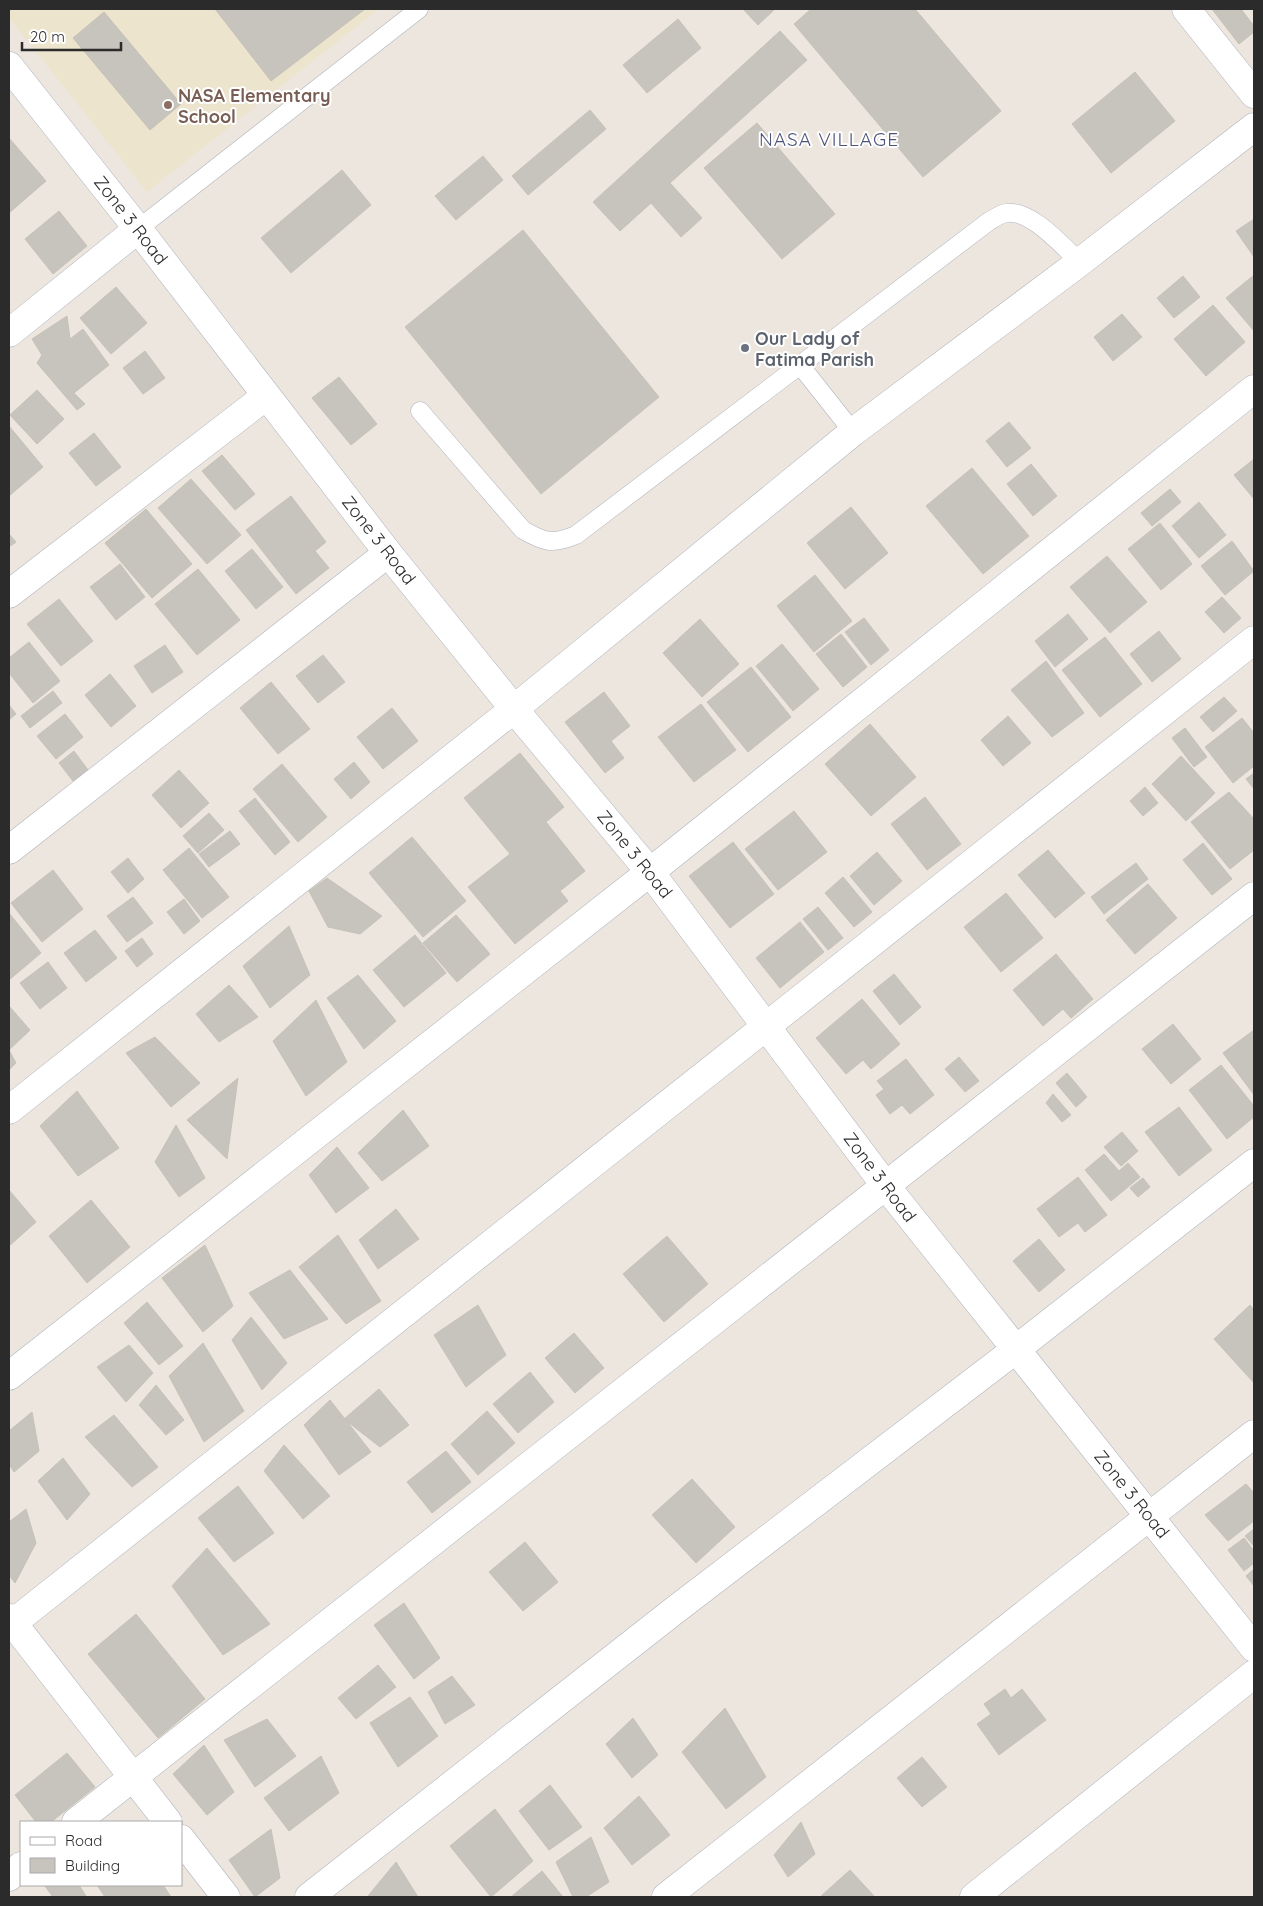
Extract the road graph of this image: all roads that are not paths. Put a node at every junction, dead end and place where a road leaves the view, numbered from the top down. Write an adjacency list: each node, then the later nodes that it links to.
1 (419, 9): 6 (lane)
2 (1186, 9): 4 (street)
3 (12, 76): 6 (street, Zone 3 Road)
4 (1254, 94)
5 (1254, 127): 7 (street)
6 (138, 229): 8 (street); 11 (street, Zone 3 Road)
7 (1080, 262): 9 (lane); 13 (street)
8 (9, 333)
9 (800, 365): 12 (lane); 13 (lane)
10 (1254, 389): 19 (street)
11 (266, 396): 14 (street, Zone 3 Road); 15 (street)
12 (420, 411)
13 (853, 432): 17 (street)
14 (388, 554): 17 (street, Zone 3 Road); 18 (street)
15 (9, 594)
16 (1254, 640): 21 (street)
17 (514, 709): 19 (street, Zone 3 Road); 22 (street)
18 (9, 850)
19 (650, 872): 21 (street, Zone 3 Road); 26 (street)
20 (1254, 896): 24 (street)
21 (766, 1024): 24 (street, Zone 3 Road); 29 (street)
22 (9, 1110)
23 (1254, 1162): 25 (street)
24 (885, 1184): 25 (street, Zone 3 Road); 32 (street)
25 (1015, 1350): 28 (street, Zone 3 Road); 39 (street)
26 (9, 1376)
27 (1254, 1434): 28 (street)
28 (1151, 1517): 30 (street, Zone 3 Road); 40 (street)
29 (10, 1622): 32 (street)
30 (1254, 1648)
31 (1254, 1674): 41 (street)
32 (132, 1777): 33 (street); 34 (street)
33 (77, 1821)
34 (167, 1821)
35 (182, 1841): 38 (street)
36 (20, 1867): 37 (street)
37 (9, 1876)
38 (226, 1897)
39 (309, 1897)
40 (666, 1897)
41 (974, 1897)

